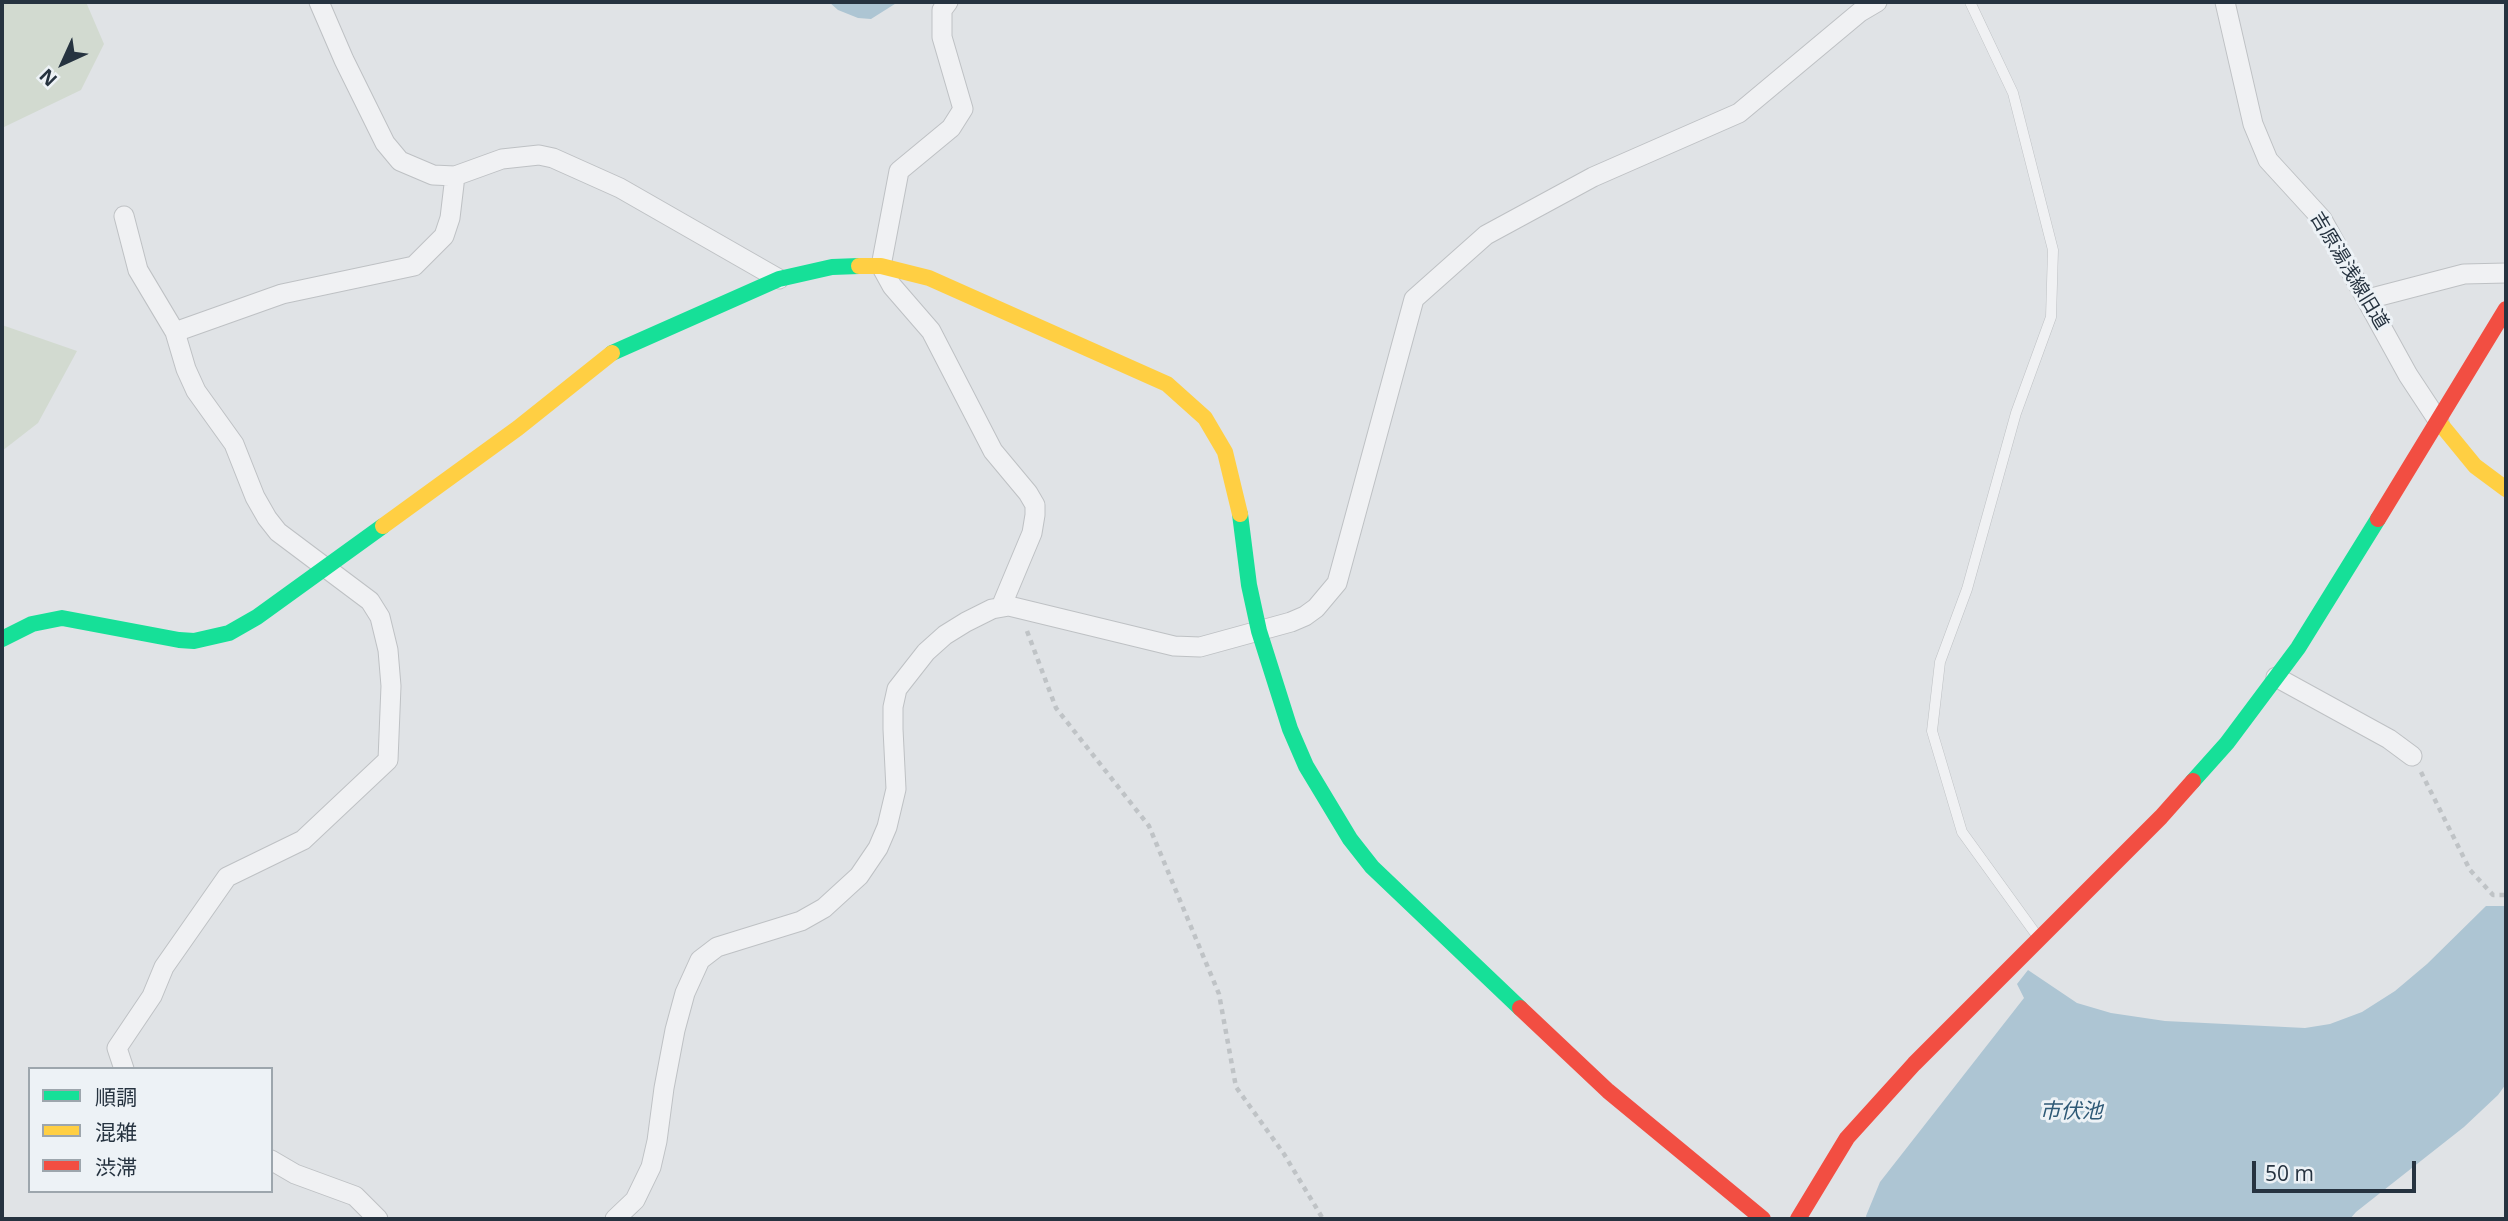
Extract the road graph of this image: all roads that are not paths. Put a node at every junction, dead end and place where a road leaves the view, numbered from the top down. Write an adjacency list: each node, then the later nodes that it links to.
1 (319, 2): 6 (street)
2 (948, 2): 8 (street)
3 (1877, 2): 18 (street)
4 (1970, 2): 22 (lane)
5 (2225, 2): 11 (street, 吉原湯浅線旧道)
6 (455, 177): 10 (street); 13 (street)
7 (124, 216): 13 (street)
8 (881, 266): 10 (street); 17 (street); 18 (street)
9 (2506, 273): 11 (street)
10 (779, 279): 16 (street)
11 (2368, 299): 14 (street, 吉原湯浅線旧道)
12 (2506, 309): 14 (street)
13 (175, 332): 16 (street)
14 (2439, 422): 15 (street); 20 (street)
15 (2506, 489)
16 (325, 569): 19 (street); 23 (street)
17 (1009, 607): 18 (street); 26 (street)
18 (1259, 631): 27 (street)
19 (2, 639)
20 (2276, 677): 21 (street); 22 (street)
21 (2412, 756)
22 (2039, 939): 28 (street)
23 (123, 1067)
24 (273, 1161): 25 (street)
25 (379, 1219)
26 (615, 1219)
27 (1763, 1219)
28 (1798, 1219)

